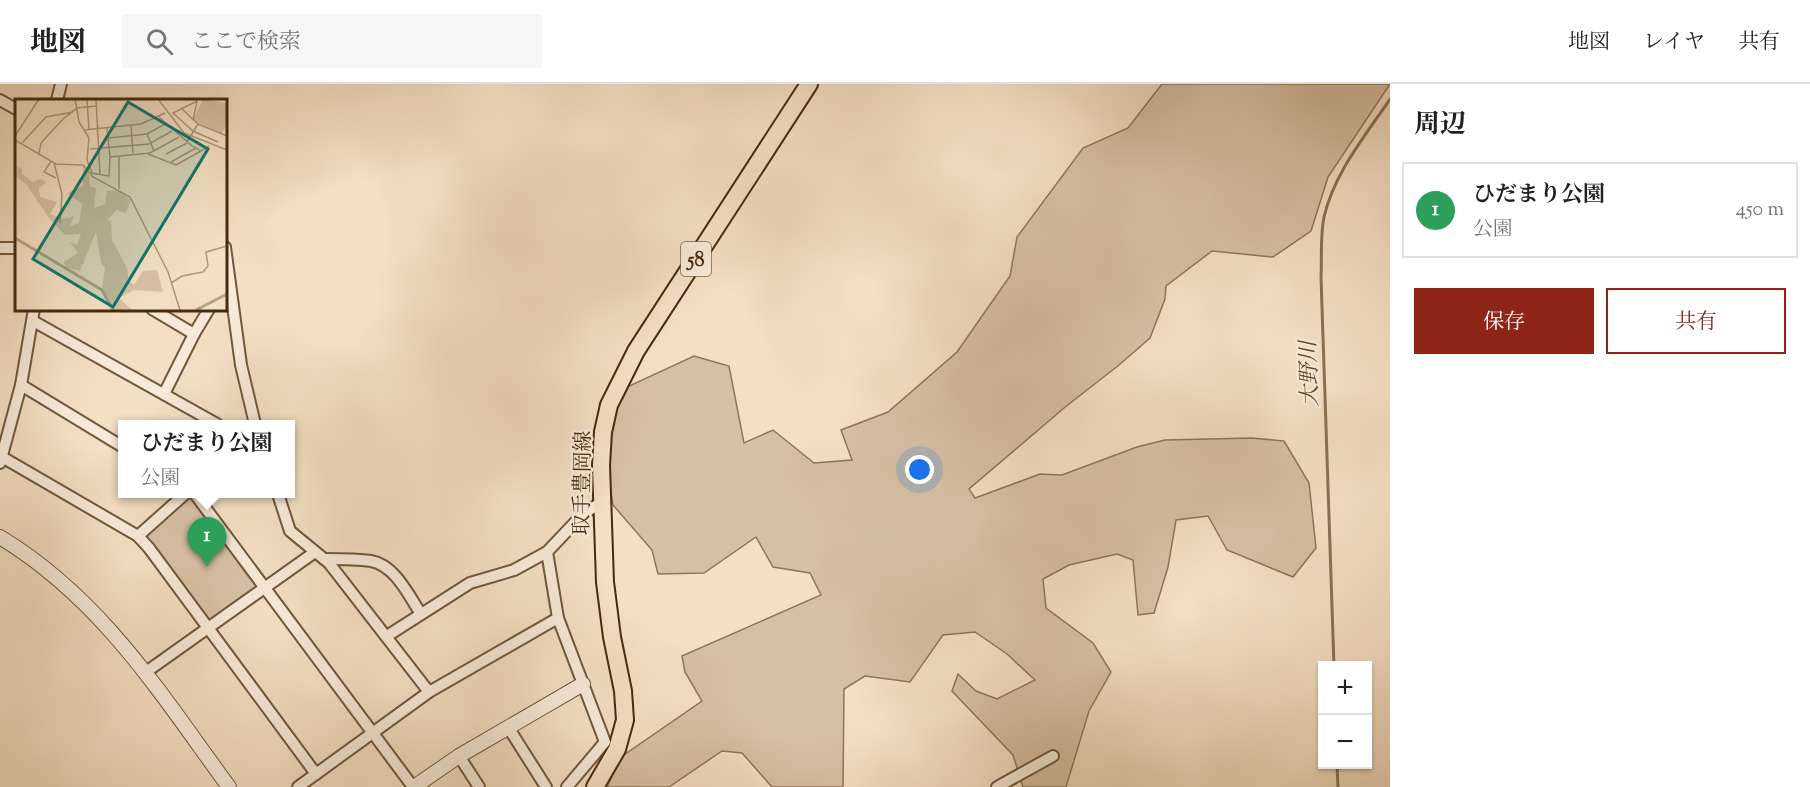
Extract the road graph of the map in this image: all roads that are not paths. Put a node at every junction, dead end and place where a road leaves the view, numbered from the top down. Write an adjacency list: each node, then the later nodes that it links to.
1 (61, 84): 3 (street)
2 (809, 84): 22 (main road, 取手豊岡線 / 58)
3 (57, 99)
4 (0, 100): 5 (street)
5 (15, 108)
6 (226, 262): 7 (street)
7 (227, 278): 16 (street)
8 (34, 310): 11 (street)
9 (154, 310): 12 (street)
10 (208, 310): 12 (street)
11 (33, 321): 13 (street); 14 (street)
12 (194, 333): 14 (street)
13 (21, 385): 17 (street); 18 (street)
14 (164, 394): 15 (street)
15 (210, 420)
16 (254, 420)
17 (118, 444)
18 (1, 460): 23 (street)
19 (181, 498): 23 (street)
20 (198, 498): 27 (street)
21 (279, 498): 26 (street)
22 (603, 502): 25 (street); 46 (main road, 取手豊岡線 / 58)
23 (138, 536): 30 (street)
24 (0, 537): 32 (street)
25 (547, 552): 28 (street); 29 (street)
26 (320, 556): 27 (street); 28 (street); 31 (street)
27 (266, 587): 30 (street); 36 (street)
28 (421, 614): 31 (street)
29 (558, 618): 33 (street); 34 (street)
30 (208, 629): 32 (street); 39 (street)
31 (387, 636): 34 (street)
32 (146, 672): 40 (street)
33 (583, 684): 35 (street); 45 (street)
34 (429, 692): 36 (street)
35 (508, 727): 37 (street); 44 (street)
36 (374, 733): 39 (street); 42 (street)
37 (459, 756): 42 (street); 43 (street)
38 (1053, 756): 47 (street)
39 (316, 774): 41 (street)
40 (229, 787)
41 (298, 787)
42 (413, 787)
43 (479, 787)
44 (546, 787)
45 (567, 787)
46 (595, 787)
47 (997, 787)

